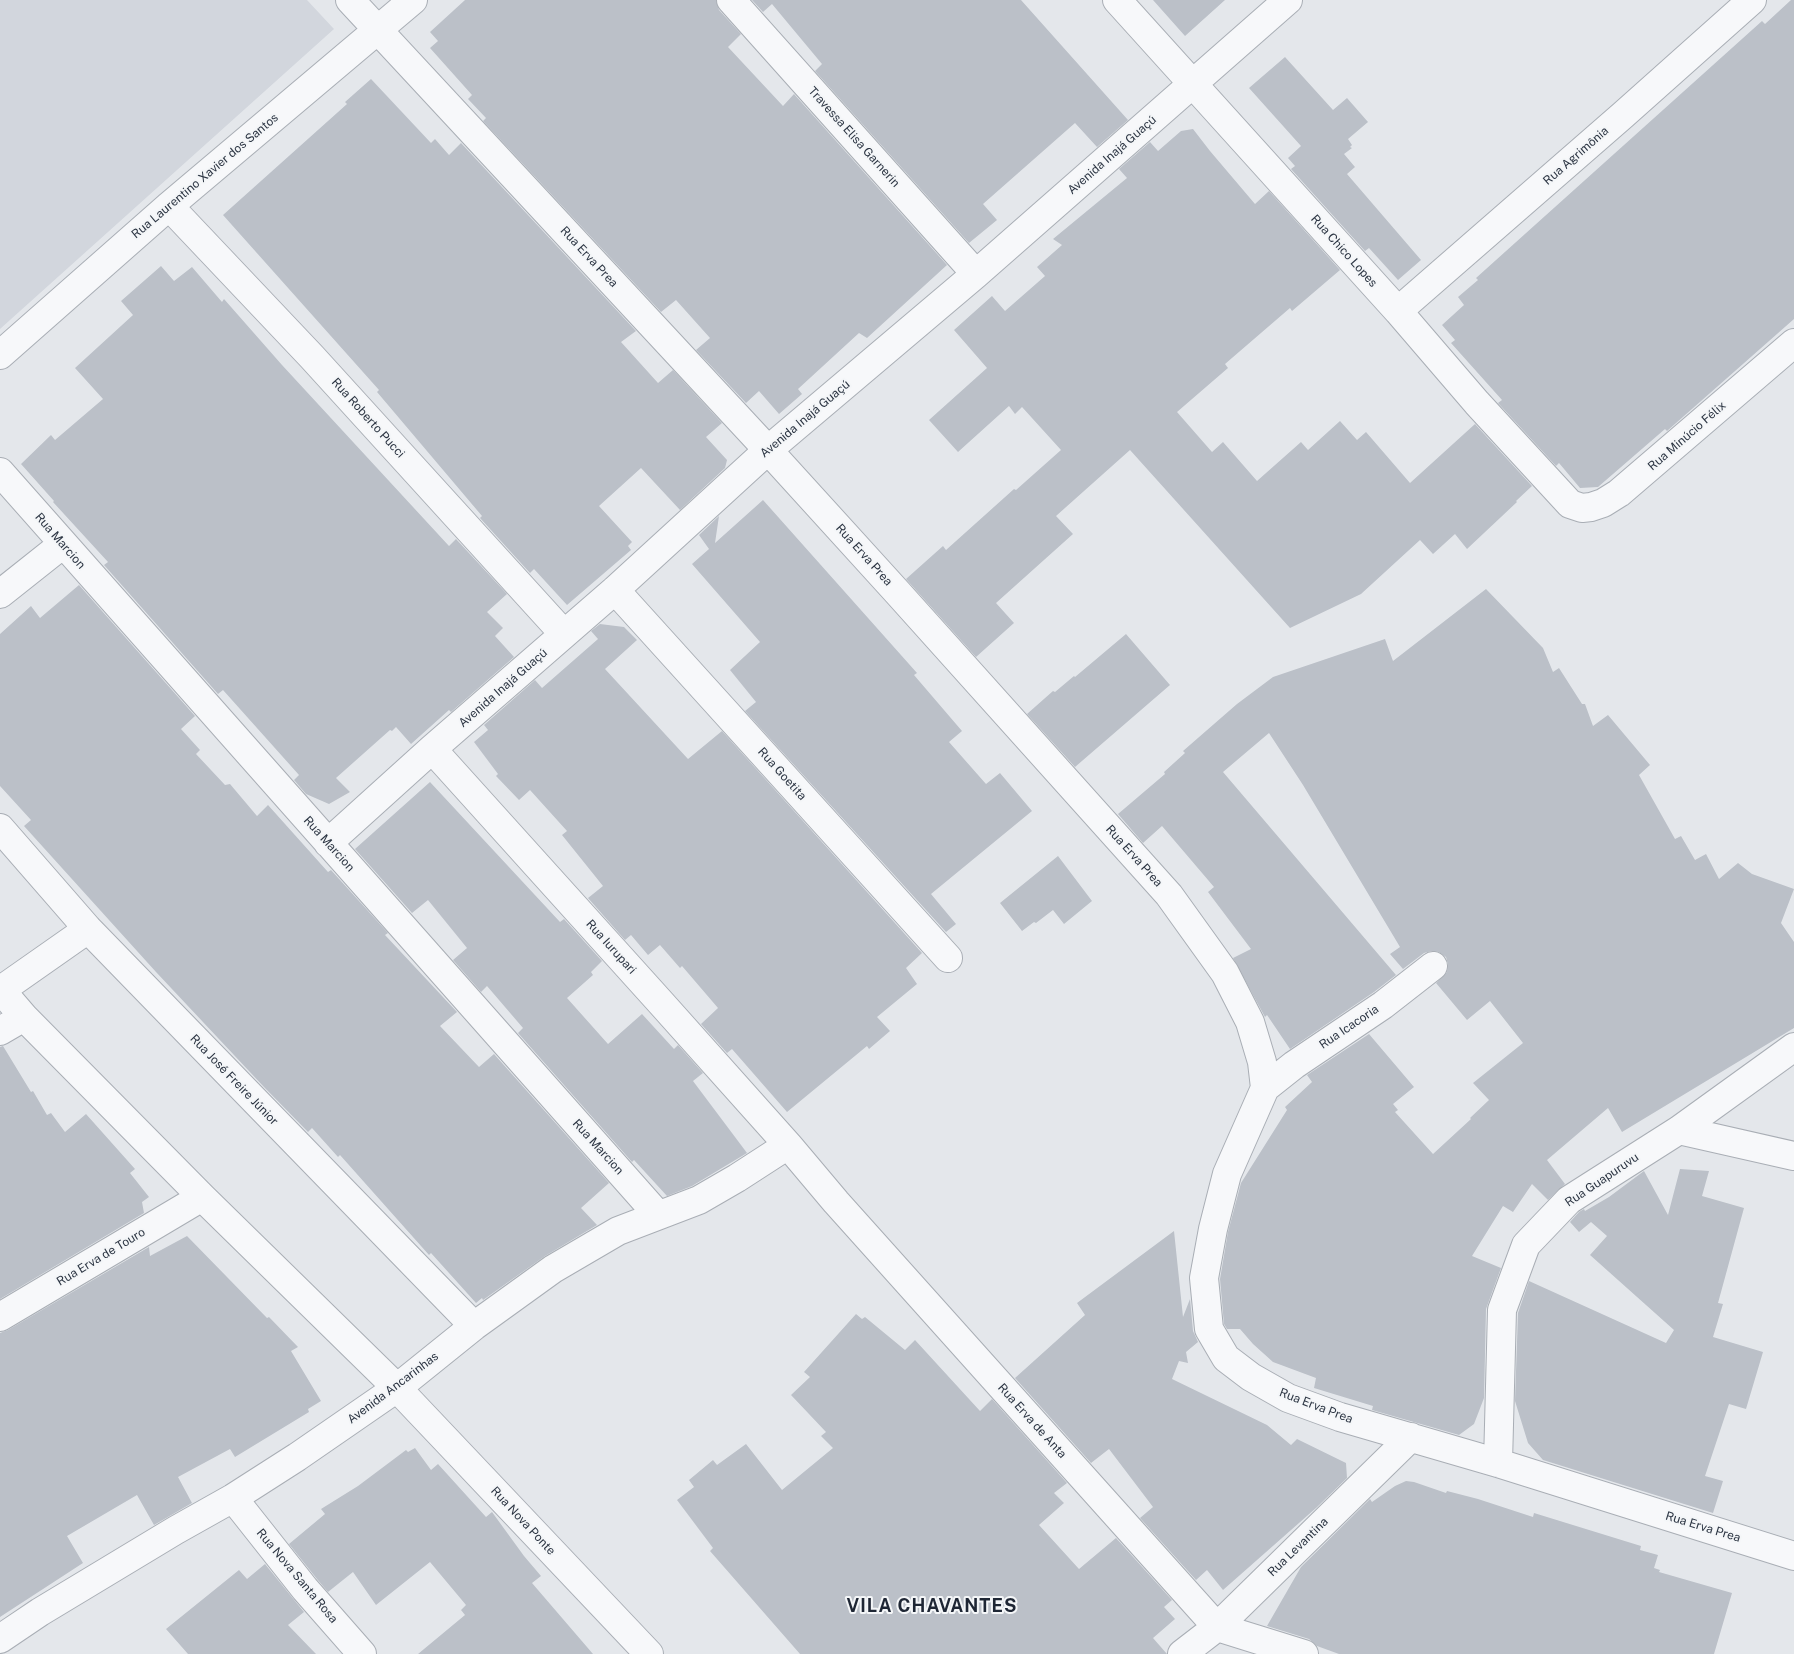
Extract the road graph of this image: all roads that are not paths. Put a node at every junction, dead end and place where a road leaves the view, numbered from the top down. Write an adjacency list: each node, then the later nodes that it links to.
1 (350, 0): 7 (street, Rua Erva Prea)
2 (412, 0): 7 (street, Rua Laurentino Xavier dos Santos)
3 (731, 0): 10 (street, Travessa Elisa Garnerin)
4 (1117, 0): 8 (street, Rua Chico Lopes)
5 (1288, 0): 8 (street, Avenida Inajá Guaçú)
6 (1752, 0): 11 (street, Rua Agrimônia)
7 (378, 30): 9 (street, Rua Laurentino Xavier dos Santos); 14 (street, Rua Erva Prea)
8 (1192, 85): 10 (street, Avenida Inajá Guaçú); 11 (street, Rua Chico Lopes)
9 (169, 206): 13 (street, Rua Laurentino Xavier dos Santos); 20 (street, Rua Roberto Pucci)
10 (976, 274): 14 (street, Avenida Inajá Guaçú)
11 (1398, 311): 16 (street, Rua Chico Lopes)
12 (1794, 343): 16 (street, Rua Minúcio Félix)
13 (0, 355)
14 (768, 450): 18 (street, Avenida Inajá Guaçú); 31 (street, Rua Erva Prea)
15 (0, 472): 17 (street, Rua Marcion)
16 (1570, 504)
17 (63, 544): 19 (street); 23 (street, Rua Marcion)
18 (615, 590): 20 (street, Avenida Inajá Guaçú); 25 (street, Rua Goetita)
19 (0, 594)
20 (564, 634): 21 (street, Avenida Inajá Guaçú)
21 (432, 749): 23 (street, Avenida Inajá Guaçú); 33 (street, Rua Iurupari)
22 (0, 828): 24 (street, Rua José Freire Júnior)
23 (328, 843): 36 (street, Rua Marcion)
24 (88, 929): 27 (street); 38 (street, Rua José Freire Júnior)
25 (948, 958)
26 (1434, 966): 31 (street, Rua Icacoria)
27 (1, 990): 28 (street)
28 (24, 1017): 29 (street); 35 (street)
29 (0, 1031)
30 (1794, 1047): 32 (street, Rua Guapuruvu)
31 (1265, 1088): 40 (street, Rua Erva Prea)
32 (1679, 1130): 34 (street); 41 (street, Rua Guapuruvu)
33 (788, 1146): 36 (street, Avenida Ancarinhas); 44 (street, Rua Erva de Anta)
34 (1794, 1156)
35 (202, 1197): 37 (street, Rua Erva de Touro); 39 (street)
36 (658, 1216): 38 (street, Avenida Ancarinhas)
37 (0, 1317)
38 (474, 1326): 39 (street, Avenida Ancarinhas)
39 (397, 1388): 42 (street, Avenida Ancarinhas); 47 (street, Rua Nova Ponte)
40 (1410, 1437): 41 (street, Rua Erva Prea); 44 (street, Rua Levantina)
41 (1498, 1463): 43 (street, Rua Erva Prea)
42 (233, 1498): 45 (street, Avenida Ancarinhas); 46 (street, Rua Nova Santa Rosa)
43 (1794, 1556)
44 (1217, 1627): 48 (street, Rua Levantina); 49 (street)
45 (0, 1639)
46 (362, 1654)
47 (649, 1654)
48 (1182, 1654)
49 (1304, 1654)

